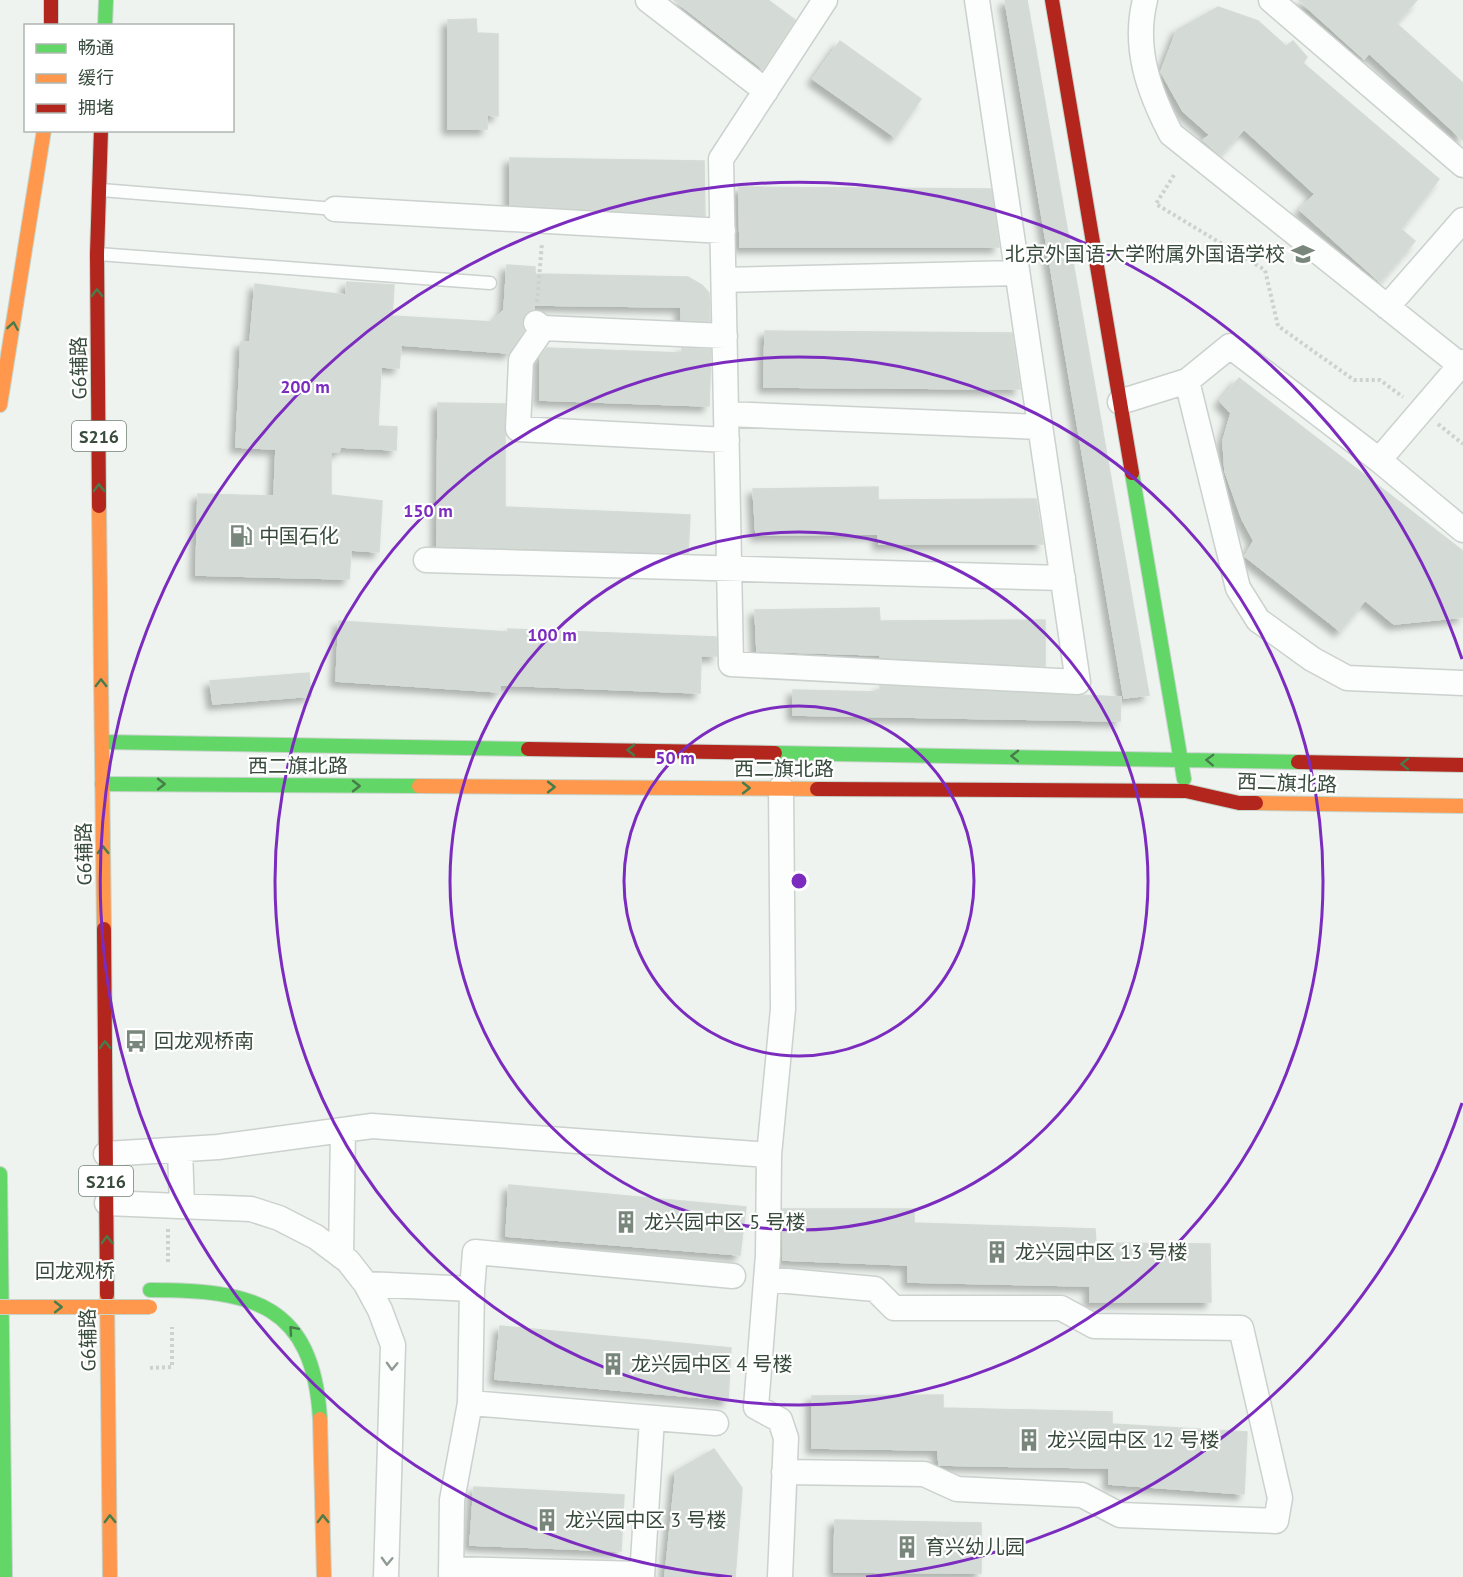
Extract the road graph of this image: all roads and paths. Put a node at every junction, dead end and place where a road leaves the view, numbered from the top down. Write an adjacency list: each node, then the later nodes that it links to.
1 (51, 0): 9 (main road)
2 (106, 0): 10 (main road)
3 (648, 0): 11 (street)
4 (825, 0): 11 (street)
5 (977, 0): 22 (street)
6 (1052, 0): 30 (main road)
7 (1145, 0): 25 (street)
8 (1271, 0): 14 (street)
9 (51, 24)
10 (105, 24)
11 (766, 91): 20 (street)
12 (44, 132): 31 (main road, one-way to 12)
13 (101, 132): 16 (main road, G6辅路 / S216)
14 (1463, 165)
15 (1174, 175): 32 (path)
16 (99, 190): 17 (lane); 21 (main road, G6辅路 / S216)
17 (335, 209): 18 (street)
18 (544, 220): 20 (street); 26 (path)
19 (1463, 220): 25 (street)
20 (723, 231): 23 (street)
21 (97, 254): 24 (lane); 43 (main road, G6辅路 / S216, one-way to 21)
22 (1017, 273): 23 (street); 34 (street)
23 (724, 279): 27 (street)
24 (490, 283)
25 (1387, 307): 28 (street)
26 (539, 326): 27 (street); 35 (street)
27 (725, 336): 33 (street)
28 (1461, 364): 32 (street)
29 (1187, 381): 30 (street); 37 (street); 42 (street)
30 (1120, 402): 44 (main road)
31 (0, 405)
32 (1421, 411): 36 (path); 37 (street)
33 (726, 414): 34 (street); 35 (street)
34 (1041, 427): 41 (street)
35 (727, 440): 40 (street)
36 (1463, 444)
37 (1379, 460): 38 (street)
38 (1463, 530)
39 (426, 560): 40 (street)
40 (729, 569): 41 (street); 41 (street)
41 (1063, 578)
42 (1463, 683)
43 (102, 742): 44 (main road, 西二旗北路, one-way to 43); 46 (main road, G6辅路 / S216)
44 (1181, 759): 45 (main road, 西二旗北路, one-way to 44); 48 (main road)
45 (1463, 765)
46 (102, 784): 47 (main road, 西二旗北路, one-way to 47); 52 (main road, G6辅路 / S216, one-way to 46)
47 (781, 788): 48 (main road, 西二旗北路); 53 (street)
48 (1186, 791): 49 (main road, 西二旗北路)
49 (1463, 807)
50 (343, 1131): 51 (street); 53 (street); 59 (street)
51 (180, 1149): 52 (street); 57 (street)
52 (106, 1154): 56 (main road, G6辅路 / S216)
53 (769, 1155): 62 (street)
54 (0, 1174): 77 (main road)
55 (0, 1180): 74 (main road)
56 (106, 1203): 57 (street); 78 (main road, G6辅路 / S216, one-way to 56)
57 (182, 1206): 59 (street)
58 (168, 1229): 60 (path)
59 (341, 1256): 63 (street)
60 (168, 1271)
61 (733, 1276): 64 (street)
62 (765, 1279): 73 (street); 73 (street)
63 (366, 1284): 64 (street); 80 (street, one-way to 80)
64 (472, 1289): 70 (street)
65 (95, 1290): 79 (main road, 回龙观桥, one-way to 65)
66 (0, 1307): 67 (main road, 回龙观桥, one-way to 67, bridge)
67 (169, 1307)
68 (172, 1327): 69 (path)
69 (150, 1368)
70 (470, 1402): 71 (street); 75 (street)
71 (652, 1419): 72 (street); 76 (street)
72 (716, 1423)
73 (784, 1472): 81 (street)
74 (4, 1499)
75 (451, 1573): 76 (street)
76 (642, 1576)
77 (5, 1577)
78 (110, 1577)
79 (324, 1577)
80 (386, 1577)
81 (780, 1577)

